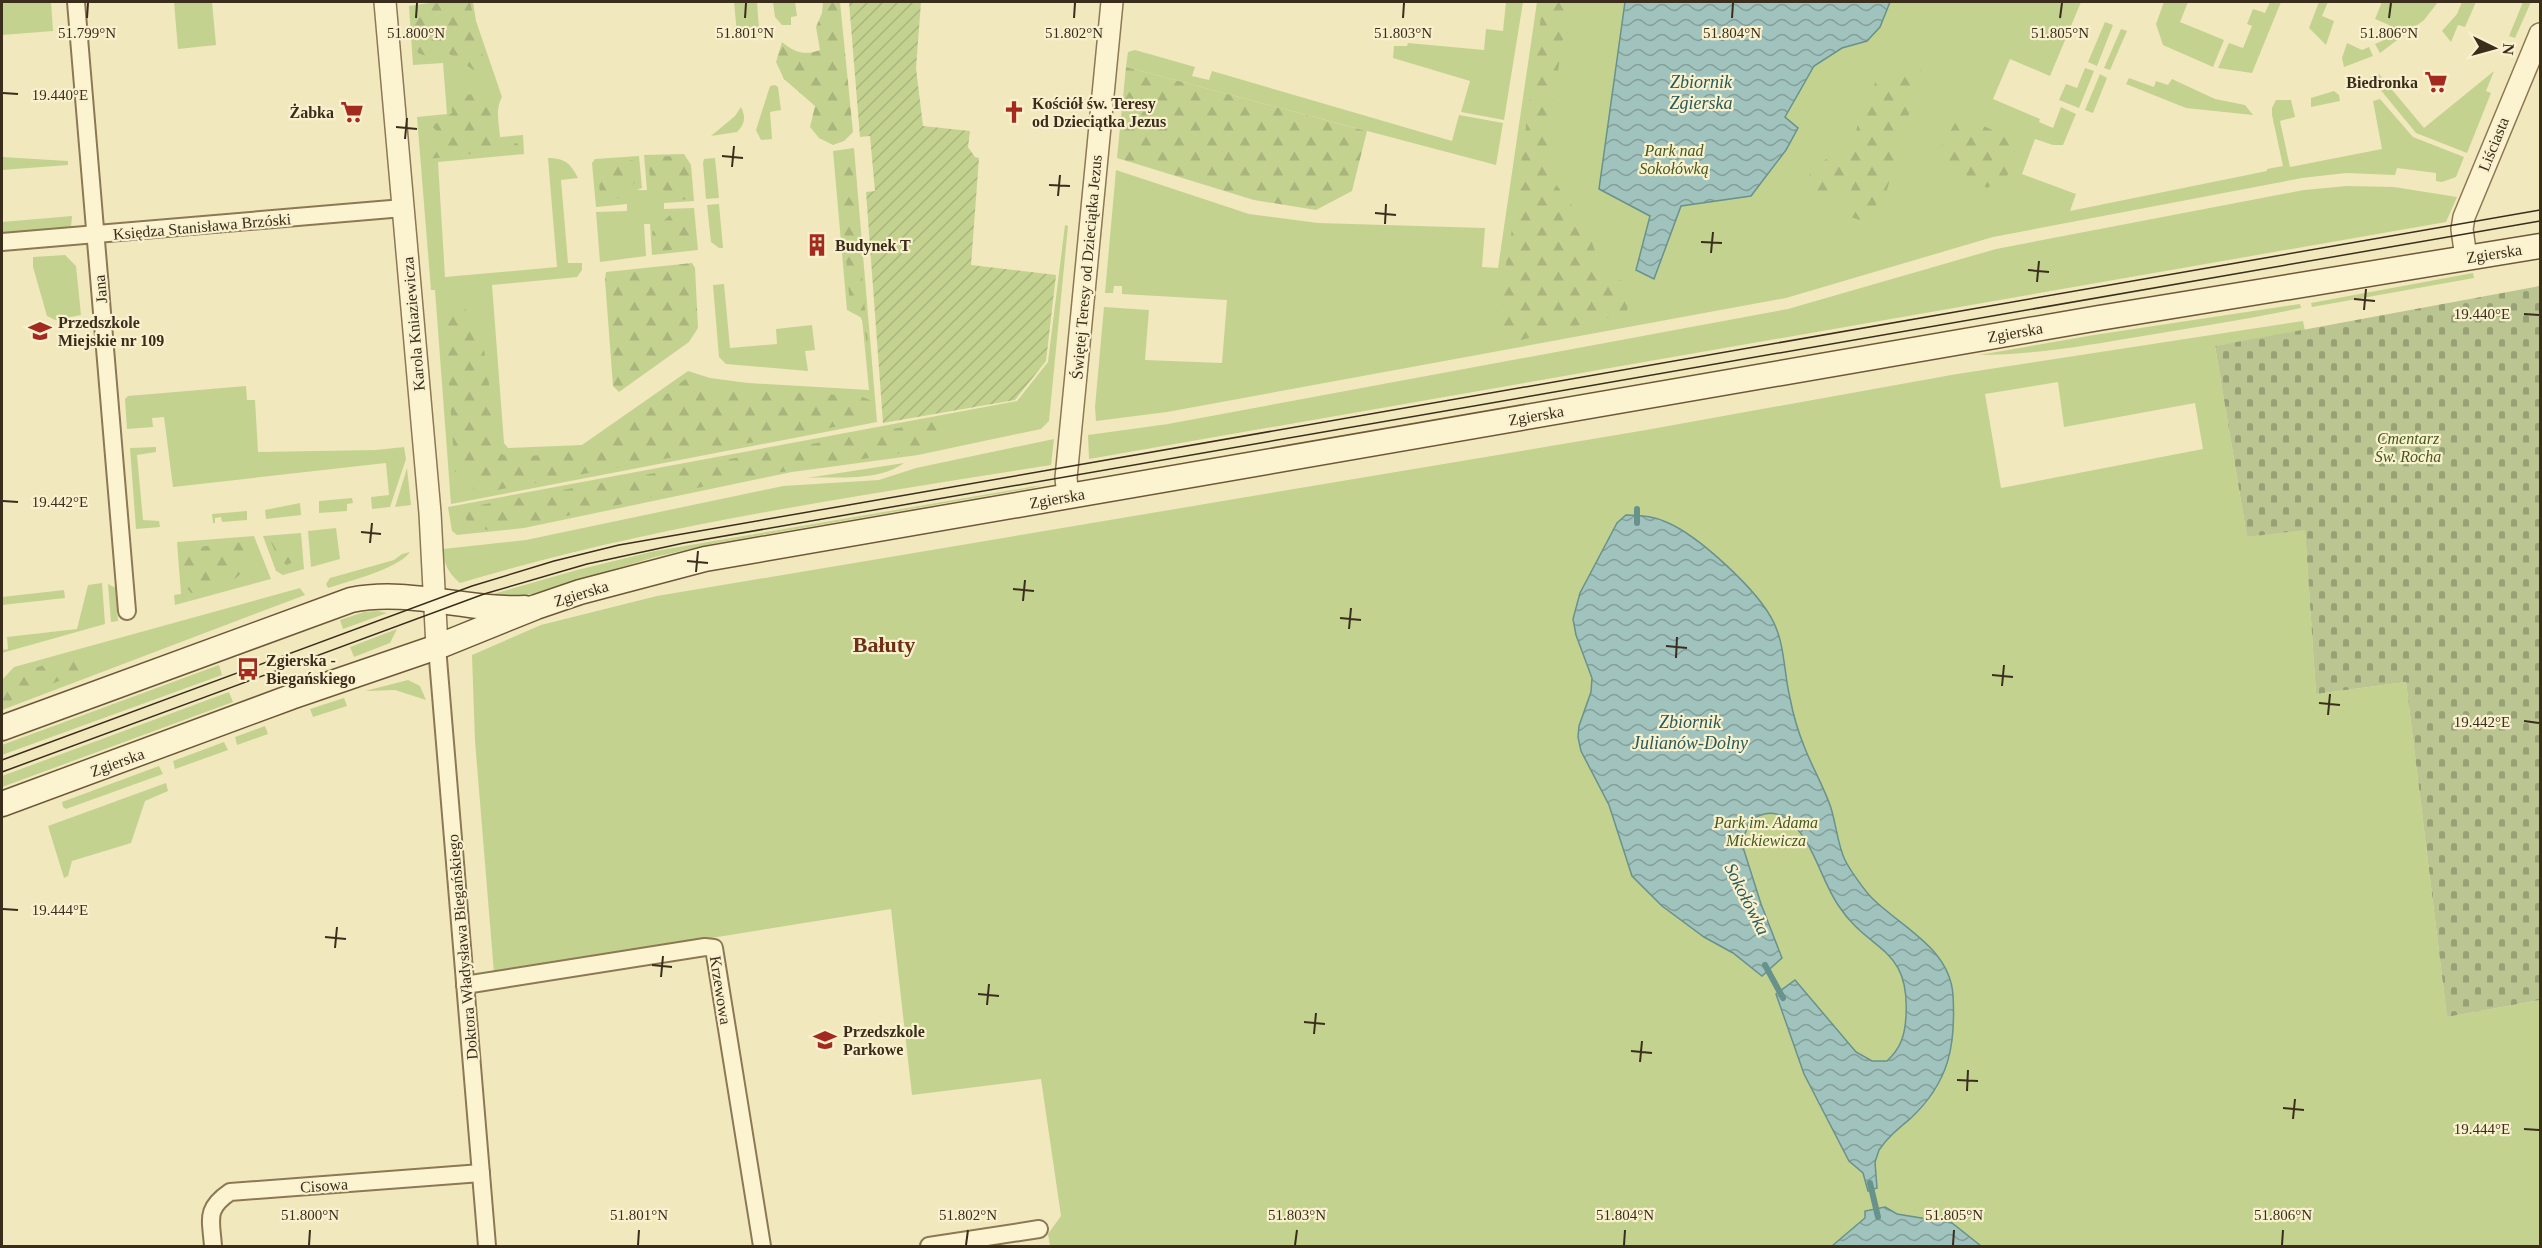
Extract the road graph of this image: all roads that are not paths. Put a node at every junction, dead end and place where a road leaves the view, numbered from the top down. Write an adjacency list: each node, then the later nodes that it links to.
1 (76, 2): 6 (street, Jana)
2 (386, 2): 5 (street, Karola Kniaziewicza)
3 (1112, 2): 10 (street, Świętej Teresy od Dzieciątka Jezus)
4 (2541, 34): 9 (street, Liściasta)
5 (403, 208): 6 (street, Księdza Stanisława Brzóski); 11 (street, Karola Kniaziewicza)
6 (95, 235): 7 (street, Księdza Stanisława Brzóski); 13 (street, Jana)
7 (2, 242)
8 (2541, 246): 9 (main road, Zgierska)
9 (2466, 258): 10 (main road, Zgierska)
10 (1068, 496): 12 (main road, Zgierska)
11 (434, 599): 12 (main road, Zgierska); 14 (street, Karola Kniaziewicza); 15 (main road, Zgierska)
12 (536, 607): 14 (main road, Zgierska)
13 (127, 611)
14 (437, 647): 16 (main road, Zgierska); 17 (street, Doktora Władysława Biegańskiego)
15 (2, 728)
16 (2, 804)
17 (465, 985): 18 (street, Doktora Władysława Biegańskiego); 22 (street, Krzewowa)
18 (481, 1173): 20 (street, Cisowa); 21 (street, Doktora Władysława Biegańskiego)
19 (1039, 1229): 23 (street)
20 (213, 1246)
21 (487, 1246)
22 (762, 1246)
23 (929, 1246)

